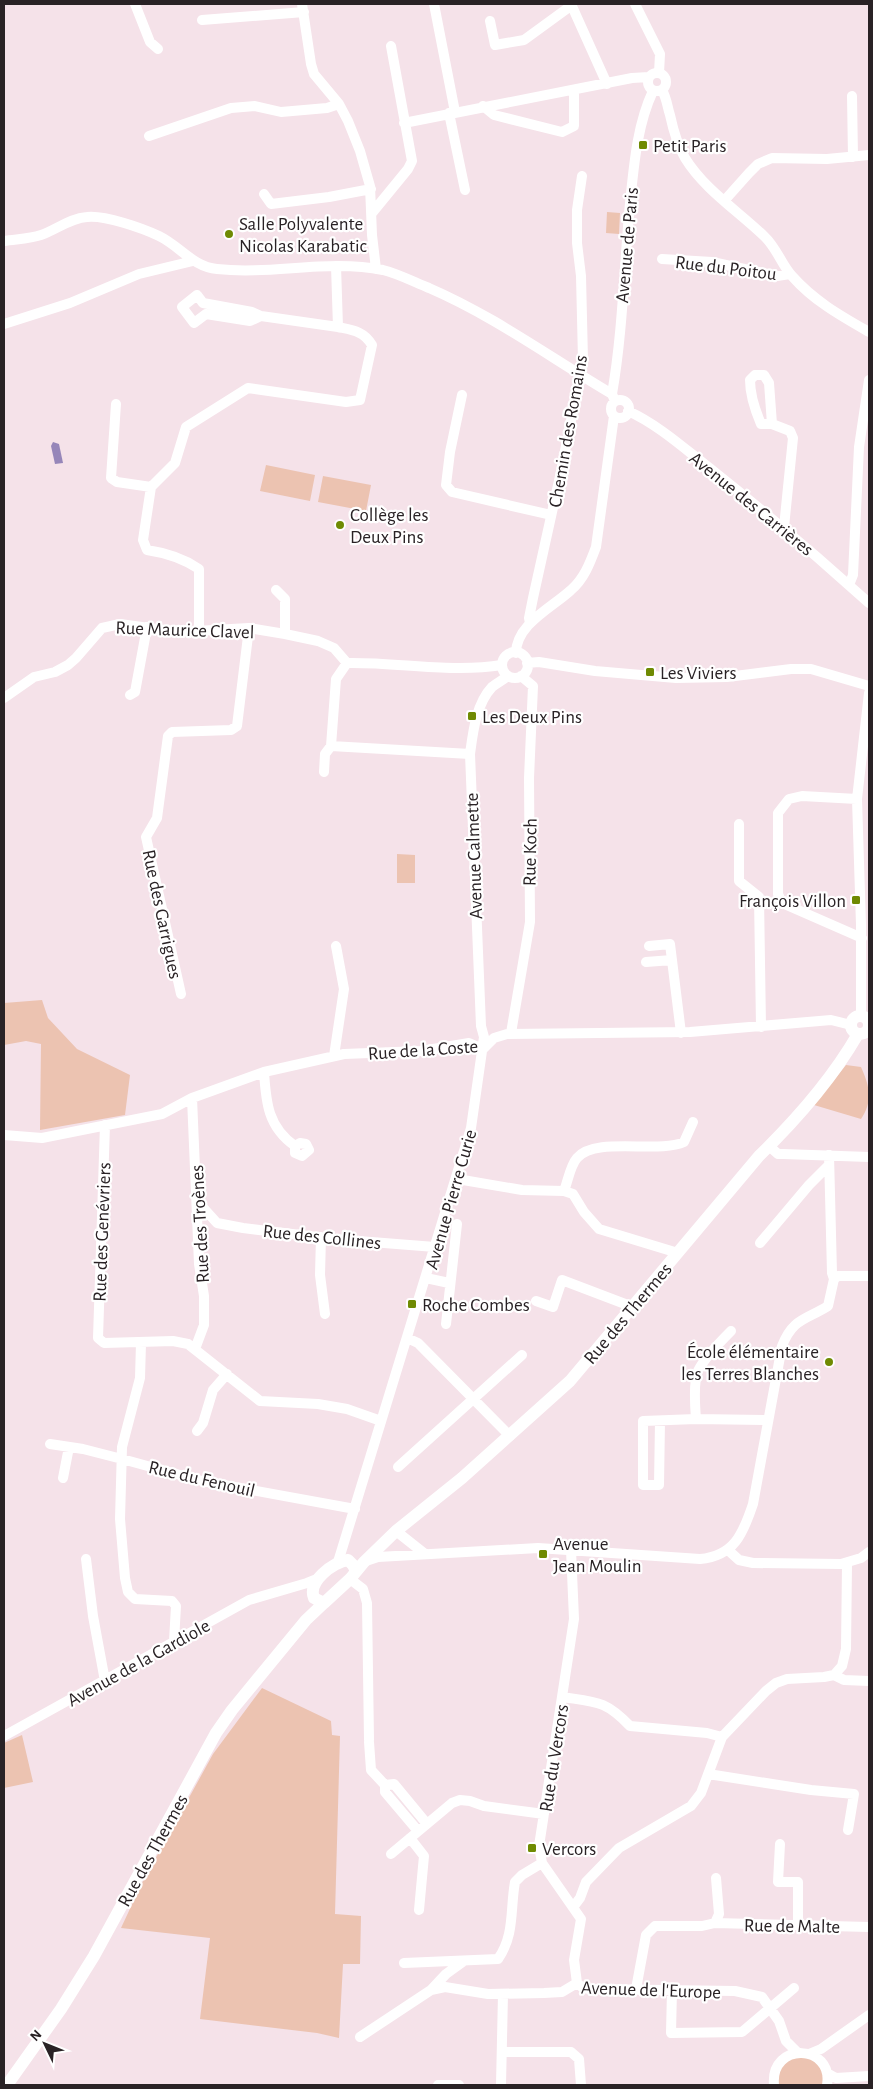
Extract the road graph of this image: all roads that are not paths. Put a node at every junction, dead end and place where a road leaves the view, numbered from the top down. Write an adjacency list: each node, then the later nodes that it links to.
1 (135, 4): 9 (street)
2 (434, 4): 17 (street)
3 (635, 4): 10 (street)
4 (571, 5): 7 (street); 11 (street)
5 (303, 8): 6 (street); 15 (street)
6 (202, 20)
7 (490, 21)
8 (391, 46): 18 (street)
9 (158, 49)
10 (654, 75): 11 (street); 13 (street); 13 (street)
11 (608, 84): 12 (street)
12 (574, 90): 16 (street); 16 (street)
13 (658, 90): 26 (street); 41 (street, Avenue de Paris)
14 (852, 96): 21 (street)
15 (339, 104): 19 (street); 23 (street)
16 (484, 106): 17 (street)
17 (452, 112): 18 (street); 24 (street)
18 (404, 123): 27 (street)
19 (150, 136)
20 (869, 155): 21 (street)
21 (852, 157): 26 (street)
22 (582, 176): 38 (street, Chemin des Romains)
23 (371, 189): 25 (street); 27 (street)
24 (465, 190)
25 (264, 194)
26 (724, 201): 33 (street)
27 (372, 213): 32 (street)
28 (4, 241): 30 (street)
29 (662, 259): 33 (street, Rue du Poitou)
30 (193, 261): 31 (street); 35 (street)
31 (336, 266): 32 (street); 36 (street)
32 (376, 269): 38 (street)
33 (790, 274): 37 (street)
34 (261, 316): 34 (street); 36 (street)
35 (4, 324)
36 (338, 326): 46 (street)
37 (869, 332)
38 (581, 375): 41 (street); 47 (street, Chemin des Romains)
39 (869, 380): 49 (street)
40 (462, 395): 47 (street)
41 (614, 397): 43 (street); 44 (street)
42 (116, 404): 46 (street)
43 (628, 411): 44 (street); 48 (street, Avenue des Carrières)
44 (614, 416): 52 (street)
45 (772, 424): 48 (street)
46 (151, 487): 55 (street)
47 (551, 515): 52 (street, Chemin des Romains)
48 (784, 527): 49 (street, Avenue des Carrières)
49 (850, 585): 51 (street, Avenue des Carrières)
50 (276, 590): 56 (street)
51 (869, 603)
52 (530, 624): 57 (street)
53 (147, 627): 55 (street, Rue Maurice Clavel); 65 (street); 66 (street, Rue Maurice Clavel)
54 (249, 628): 55 (street, Rue Maurice Clavel); 56 (street, Rue Maurice Clavel); 78 (street, Rue des Garrigues)
55 (199, 631)
56 (285, 634): 58 (street, Rue Maurice Clavel)
57 (516, 652): 59 (street); 60 (street)
58 (347, 663): 60 (street); 67 (street)
59 (527, 663): 62 (street); 63 (street)
60 (502, 664): 61 (street)
61 (508, 676): 62 (street); 68 (street, Avenue Calmette)
62 (521, 676): 83 (street, Rue Koch)
63 (869, 686)
64 (869, 693): 70 (street)
65 (130, 695)
66 (4, 698)
67 (331, 746): 68 (street); 69 (street)
68 (470, 754): 84 (street, Avenue Calmette)
69 (324, 772)
70 (857, 799): 72 (street); 73 (street)
71 (739, 824): 80 (street)
72 (865, 925): 73 (street)
73 (862, 938): 79 (street)
74 (336, 946): 85 (street)
75 (649, 946): 76 (street)
76 (672, 960): 77 (street); 82 (street)
77 (646, 962)
78 (181, 994)
79 (862, 1016): 81 (main road, Rue des Thermes)
80 (761, 1027): 81 (street, Rue de la Coste); 82 (street, Rue de la Coste)
81 (855, 1029): 92 (main road, Rue des Thermes)
82 (681, 1032): 83 (street, Rue de la Coste)
83 (511, 1033): 84 (street, Rue de la Coste)
84 (483, 1049): 85 (street, Rue de la Coste); 96 (street, Avenue Pierre Curie)
85 (334, 1056): 86 (street, Rue de la Coste)
86 (264, 1072): 87 (street, Rue de la Coste); 91 (street)
87 (192, 1098): 89 (street, Rue de la Coste); 98 (street, Rue des Troènes)
88 (693, 1122): 97 (street)
89 (105, 1125): 90 (street, Rue de la Coste); 116 (street, Rue des Genévriers)
90 (4, 1135)
91 (295, 1146)
92 (769, 1146): 93 (street); 105 (main road, Rue des Thermes)
93 (828, 1155): 94 (street); 95 (street)
94 (869, 1157)
95 (828, 1166): 103 (street); 108 (street)
96 (457, 1179): 97 (street); 104 (street, Avenue Pierre Curie)
97 (564, 1191): 105 (street)
98 (198, 1202): 99 (street, Rue des Collines); 100 (street, Rue des Troènes)
99 (212, 1218): 100 (street); 102 (street, Rue des Collines)
100 (198, 1222): 117 (street, Rue des Troènes)
101 (457, 1224): 109 (street)
102 (321, 1237): 104 (street, Rue des Collines); 112 (street)
103 (760, 1243)
104 (435, 1247): 107 (street, Avenue Pierre Curie)
105 (678, 1253): 111 (main road, Rue des Thermes)
106 (869, 1276): 108 (street)
107 (426, 1278): 109 (street); 115 (street, Avenue Pierre Curie)
108 (834, 1279): 122 (street)
109 (449, 1283): 113 (street)
110 (536, 1302): 111 (street)
111 (633, 1307): 126 (main road, Rue des Thermes)
112 (325, 1314)
113 (446, 1324)
114 (731, 1331): 121 (street)
115 (408, 1338): 120 (street); 124 (street, Avenue Pierre Curie)
116 (141, 1343): 117 (street); 129 (street)
117 (195, 1349): 119 (street)
118 (522, 1355): 120 (street)
119 (227, 1374): 124 (street); 125 (street)
120 (473, 1400): 126 (street); 130 (street)
121 (696, 1418): 122 (street); 123 (street)
122 (768, 1420): 135 (street)
123 (660, 1421): 123 (street)
124 (382, 1422): 132 (street, Avenue Pierre Curie)
125 (197, 1431)
126 (510, 1436): 133 (main road, Rue des Thermes)
127 (50, 1444): 128 (street, Rue du Fenouil)
128 (69, 1447): 129 (street, Rue du Fenouil); 131 (street)
129 (122, 1459): 132 (street, Rue du Fenouil); 144 (street)
130 (398, 1467)
131 (63, 1478)
132 (355, 1509): 140 (street, Avenue Pierre Curie)
133 (396, 1531): 137 (street); 140 (main road, Rue des Thermes)
134 (572, 1550): 135 (street); 137 (street); 148 (street, Rue du Vercors)
135 (728, 1550): 139 (street)
136 (869, 1552): 139 (street)
137 (425, 1554): 140 (street)
138 (86, 1559): 146 (street)
139 (846, 1564): 145 (street)
140 (352, 1566): 141 (main road); 143 (main road); 152 (street)
141 (317, 1579): 142 (street, Avenue de la Gardiole); 143 (main road, Rue des Thermes)
142 (275, 1592): 143 (street, Avenue de la Gardiole); 144 (street, Avenue de la Gardiole)
143 (317, 1598): 185 (main road, Rue des Thermes)
144 (174, 1641): 146 (street, Avenue de la Gardiole)
145 (834, 1675): 147 (street); 150 (street)
146 (105, 1681): 149 (street, Avenue de la Gardiole)
147 (869, 1681)
148 (562, 1696): 150 (street); 153 (street, Rue du Vercors)
149 (4, 1736)
150 (722, 1737): 151 (street)
151 (708, 1774): 155 (street); 161 (street)
152 (385, 1786): 154 (street); 156 (street)
153 (544, 1814): 154 (street); 159 (street, Rue du Vercors)
154 (427, 1824): 156 (street)
155 (848, 1830)
156 (414, 1834): 158 (street); 162 (street)
157 (780, 1844): 164 (street)
158 (391, 1854)
159 (542, 1863): 161 (street); 166 (street)
160 (716, 1878): 163 (street)
161 (574, 1906): 168 (street)
162 (419, 1910)
163 (715, 1923): 164 (street, Rue de Malte); 170 (street, Rue de Malte)
164 (798, 1925): 165 (street, Rue de Malte)
165 (869, 1927)
166 (464, 1961): 167 (street); 171 (street)
167 (404, 1963)
168 (577, 1983): 170 (street, Avenue de l'Europe); 173 (street, Avenue de l'Europe)
169 (794, 1988): 174 (street)
170 (636, 1989): 172 (street, Avenue de l'Europe)
171 (431, 1990): 173 (street, Avenue de l'Europe); 176 (street)
172 (672, 1990): 174 (street, Avenue de l'Europe); 174 (street)
173 (503, 1994): 179 (street)
174 (770, 2007): 177 (street, Avenue de l'Europe)
175 (869, 2015): 178 (street)
176 (360, 2037)
177 (786, 2041): 180 (street, Avenue de l'Europe); 181 (street)
178 (821, 2049): 180 (street); 182 (street)
179 (502, 2052): 188 (street); 189 (street)
180 (803, 2053): 181 (street); 182 (street, Avenue de l'Europe)
181 (782, 2060): 190 (street)
182 (820, 2061): 183 (street)
183 (832, 2076): 184 (street); 191 (street)
184 (869, 2076)
185 (6, 2085)
186 (438, 2085): 187 (street)
187 (459, 2085)
188 (501, 2085)
189 (581, 2085)
190 (774, 2085)
191 (827, 2085)

